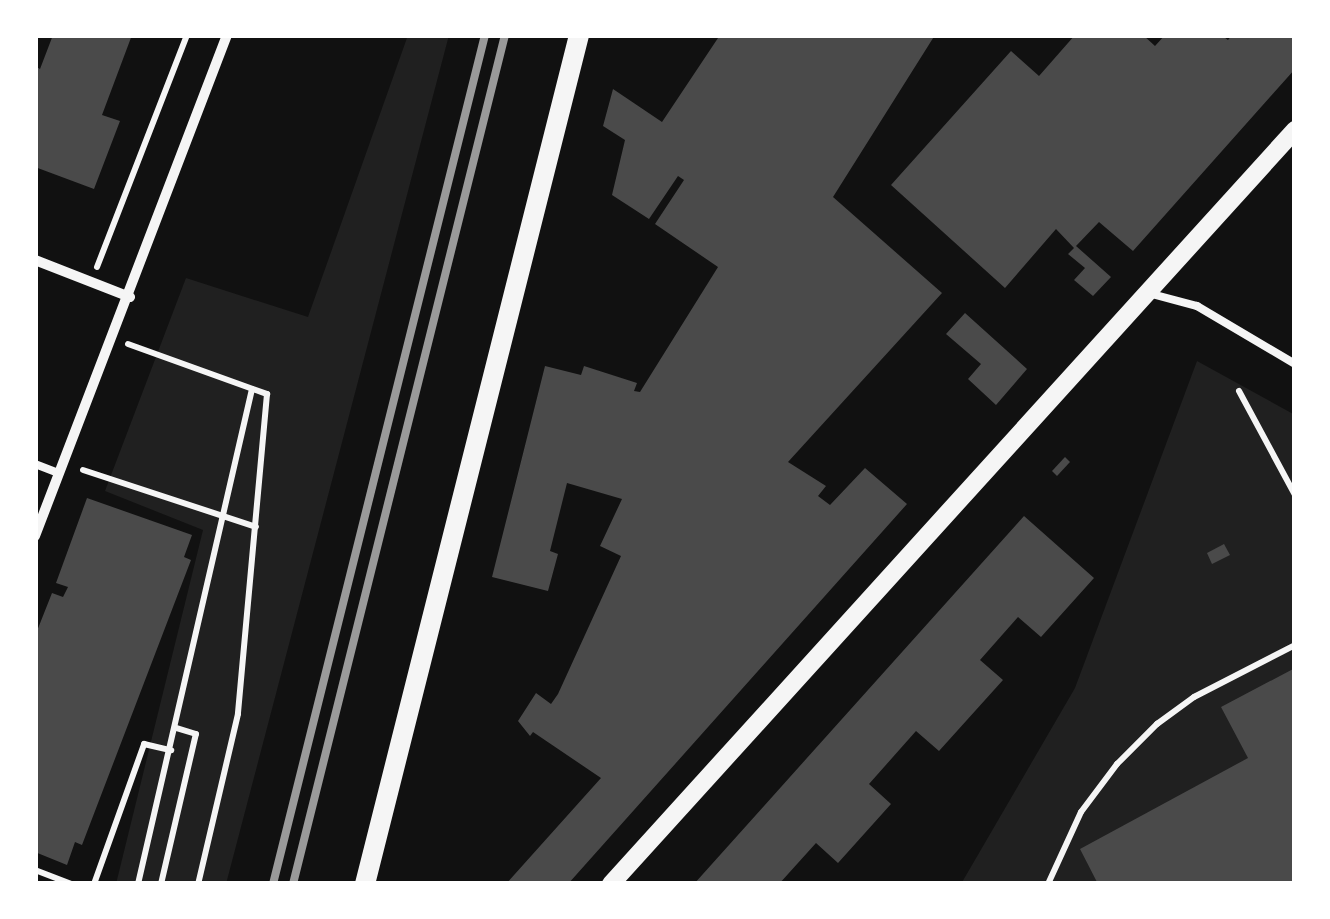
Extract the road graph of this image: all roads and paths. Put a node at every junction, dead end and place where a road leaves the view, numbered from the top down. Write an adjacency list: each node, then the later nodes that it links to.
1 (187, 35): 6 (path)
2 (227, 35): 8 (street)
3 (579, 35): 28 (main road)
4 (1295, 130): 7 (street)
5 (35, 260): 6 (street)
6 (91, 282): 8 (street)
7 (1148, 293): 10 (lane); 29 (street)
8 (130, 297): 9 (street)
9 (114, 339): 11 (path); 14 (street)
10 (1295, 364)
11 (252, 389): 16 (path); 17 (path)
12 (1239, 390): 15 (path)
13 (35, 464): 14 (lane)
14 (60, 468): 16 (path); 18 (street)
15 (1295, 496)
16 (224, 516): 17 (path); 20 (path)
17 (256, 527): 27 (path)
18 (35, 536)
19 (1295, 645): 30 (path)
20 (176, 728): 21 (path); 26 (path)
21 (170, 750): 23 (path); 25 (path)
22 (35, 870): 24 (path)
23 (139, 882)
24 (71, 884)
25 (94, 884)
26 (161, 884)
27 (198, 884)
28 (365, 884)
29 (612, 884)
30 (1048, 884)

